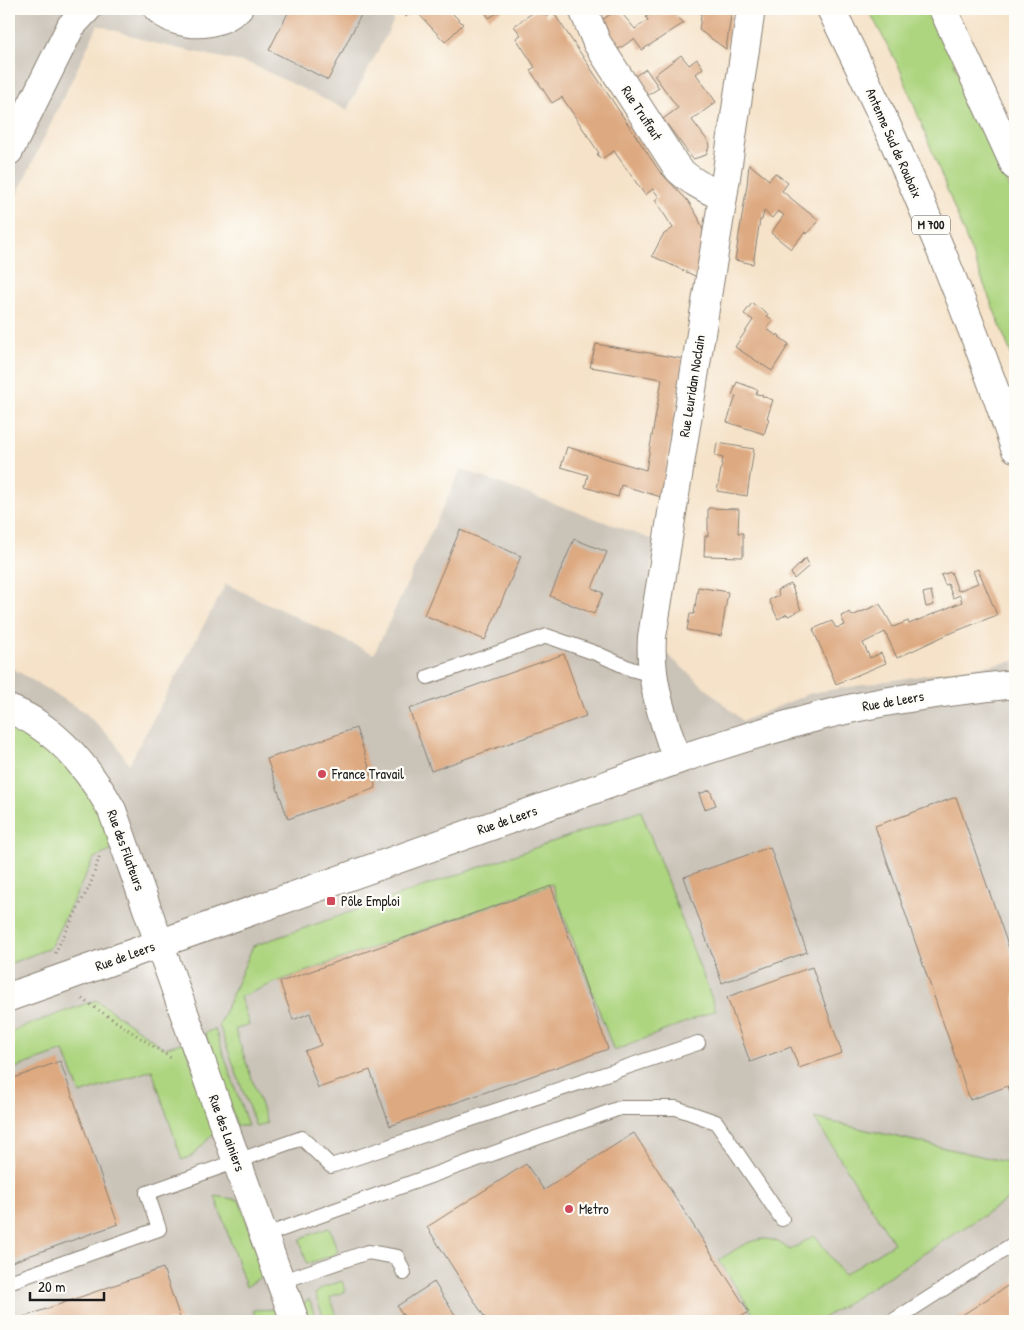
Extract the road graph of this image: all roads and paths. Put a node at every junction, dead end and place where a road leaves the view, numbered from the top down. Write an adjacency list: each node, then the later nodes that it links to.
1 (87, 9): 8 (main road)
2 (158, 9): 3 (main road)
3 (238, 9)
4 (583, 9): 10 (main road, Rue Truffaut)
5 (751, 9): 10 (main road, Rue Leuridan Noclain)
6 (831, 9): 11 (main road, Antenne Sud de Roubaix / M 700)
7 (943, 9): 9 (main road)
8 (9, 151)
9 (1015, 166)
10 (723, 197): 12 (main road, Rue Leuridan Noclain)
11 (1015, 448)
12 (653, 676): 13 (lane); 16 (main road, Rue Leuridan Noclain)
13 (428, 677)
14 (1015, 684): 16 (main road, Rue de Leers)
15 (9, 709): 18 (main road, Rue des Filateurs)
16 (677, 760): 18 (main road, Rue de Leers)
17 (100, 855): 19 (path)
18 (160, 944): 20 (main road, Rue de Leers); 24 (main road, Rue des Lainiers)
19 (54, 957)
20 (9, 997)
21 (82, 999): 23 (path)
22 (698, 1043): 24 (lane)
23 (176, 1061)
24 (237, 1162): 26 (main road, Rue des Lainiers); 29 (lane)
25 (782, 1219): 26 (lane)
26 (264, 1236): 30 (main road, Rue des Lainiers)
27 (1015, 1243): 32 (lane)
28 (404, 1273): 30 (lane)
29 (9, 1282)
30 (280, 1282): 31 (main road, Rue des Lainiers)
31 (295, 1321)
32 (893, 1321)

